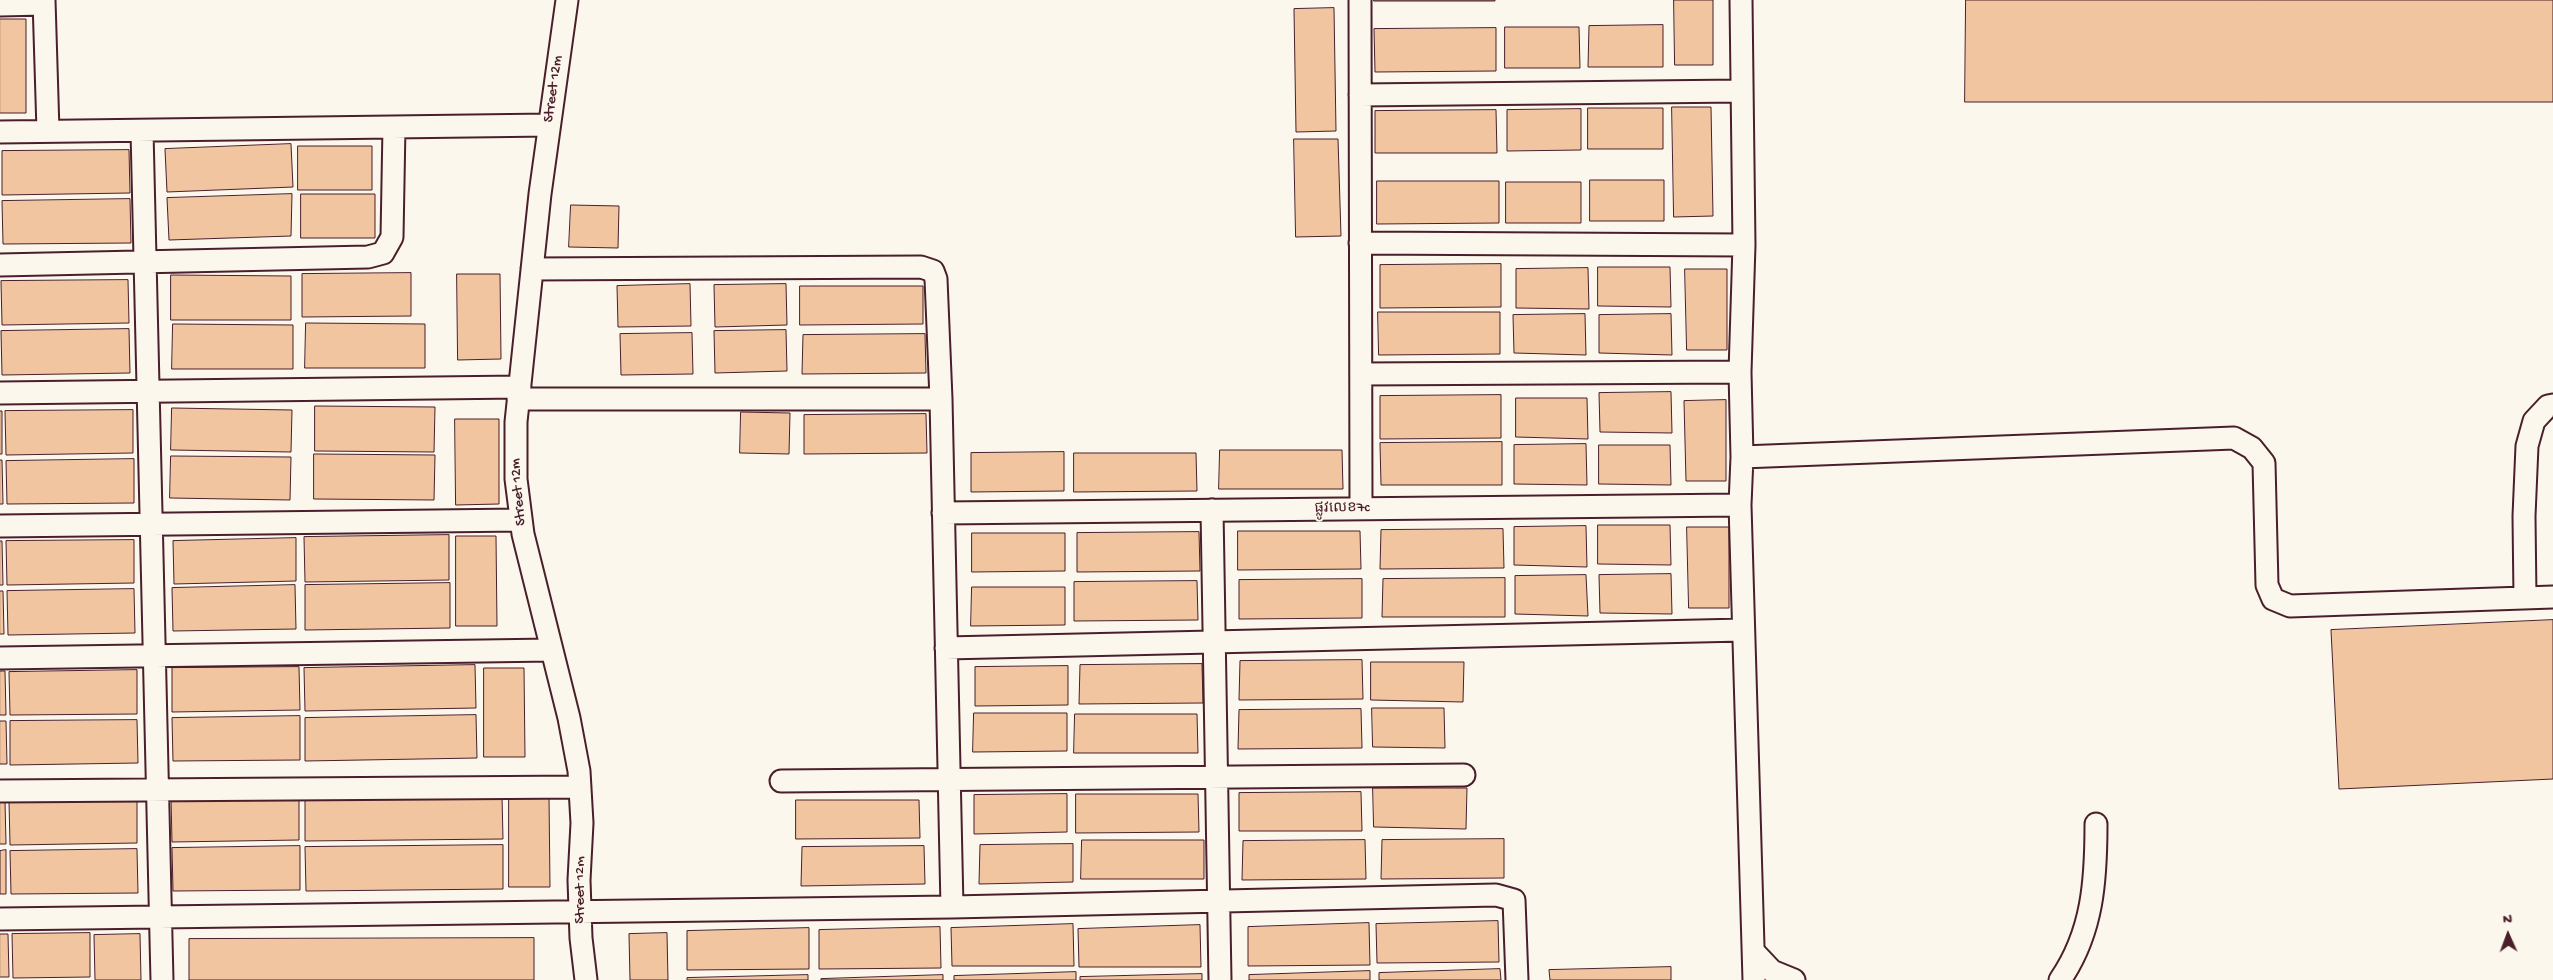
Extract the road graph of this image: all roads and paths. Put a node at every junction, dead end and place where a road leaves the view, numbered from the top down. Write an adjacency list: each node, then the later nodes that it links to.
1 (567, 0): 8 (street, Street 12m)
2 (1360, 0): 7 (street)
3 (1741, 0): 6 (street)
4 (44, 2): 5 (street); 10 (street)
5 (0, 4)
6 (1741, 91): 7 (street); 14 (street)
7 (1360, 95): 13 (street)
8 (549, 125): 9 (street); 17 (street, Street 12m)
9 (394, 128): 11 (street); 15 (street)
10 (48, 131): 11 (street); 12 (street)
11 (142, 131): 15 (street)
12 (0, 132)
13 (1360, 243): 14 (street); 19 (street)
14 (1744, 245): 18 (street)
15 (145, 264): 16 (street); 20 (street)
16 (0, 265)
17 (532, 269): 21 (street, Street 12m); 23 (street)
18 (1740, 372): 19 (street); 25 (street)
19 (1360, 374): 27 (street)
20 (148, 392): 21 (street); 22 (street); 31 (street)
21 (519, 393): 23 (street); 30 (street, Street 12m)
22 (0, 394)
23 (941, 399): 29 (street)
24 (2553, 405): 34 (street)
25 (1742, 457): 26 (street); 34 (street)
26 (1740, 504): 27 (street, ផ្លូវលេខ7c); 35 (street)
27 (1361, 509): 28 (street, ផ្លូវលេខ7c)
28 (1212, 510): 29 (street, ផ្លូវលេខ7c); 36 (street)
29 (943, 513): 37 (street)
30 (521, 520): 31 (street); 38 (street, Street 12m)
31 (151, 524): 32 (street); 39 (street)
32 (0, 526)
33 (2553, 597): 34 (street)
34 (2525, 598)
35 (1743, 630): 36 (street); 54 (street)
36 (1214, 642): 37 (street); 42 (street)
37 (946, 648): 43 (street)
38 (551, 650): 39 (street); 45 (street, Street 12m)
39 (155, 656): 40 (street); 47 (street)
40 (0, 658)
41 (1464, 775): 42 (street)
42 (1217, 778): 43 (street); 49 (street)
43 (949, 780): 44 (street); 50 (street)
44 (781, 781)
45 (580, 787): 47 (street); 51 (street, Street 12m)
46 (0, 790): 47 (street)
47 (158, 790): 52 (street)
48 (2096, 824): 61 (street)
49 (1219, 901): 50 (street); 57 (street); 58 (street)
50 (952, 907): 51 (street)
51 (580, 910): 52 (street); 56 (street, Street 12m)
52 (161, 916): 53 (street); 55 (street)
53 (0, 919)
54 (1755, 953): 59 (street); 60 (street)
55 (162, 980)
56 (586, 980)
57 (1220, 980)
58 (1517, 980)
59 (1754, 980)
60 (1794, 980)
61 (2060, 980)

